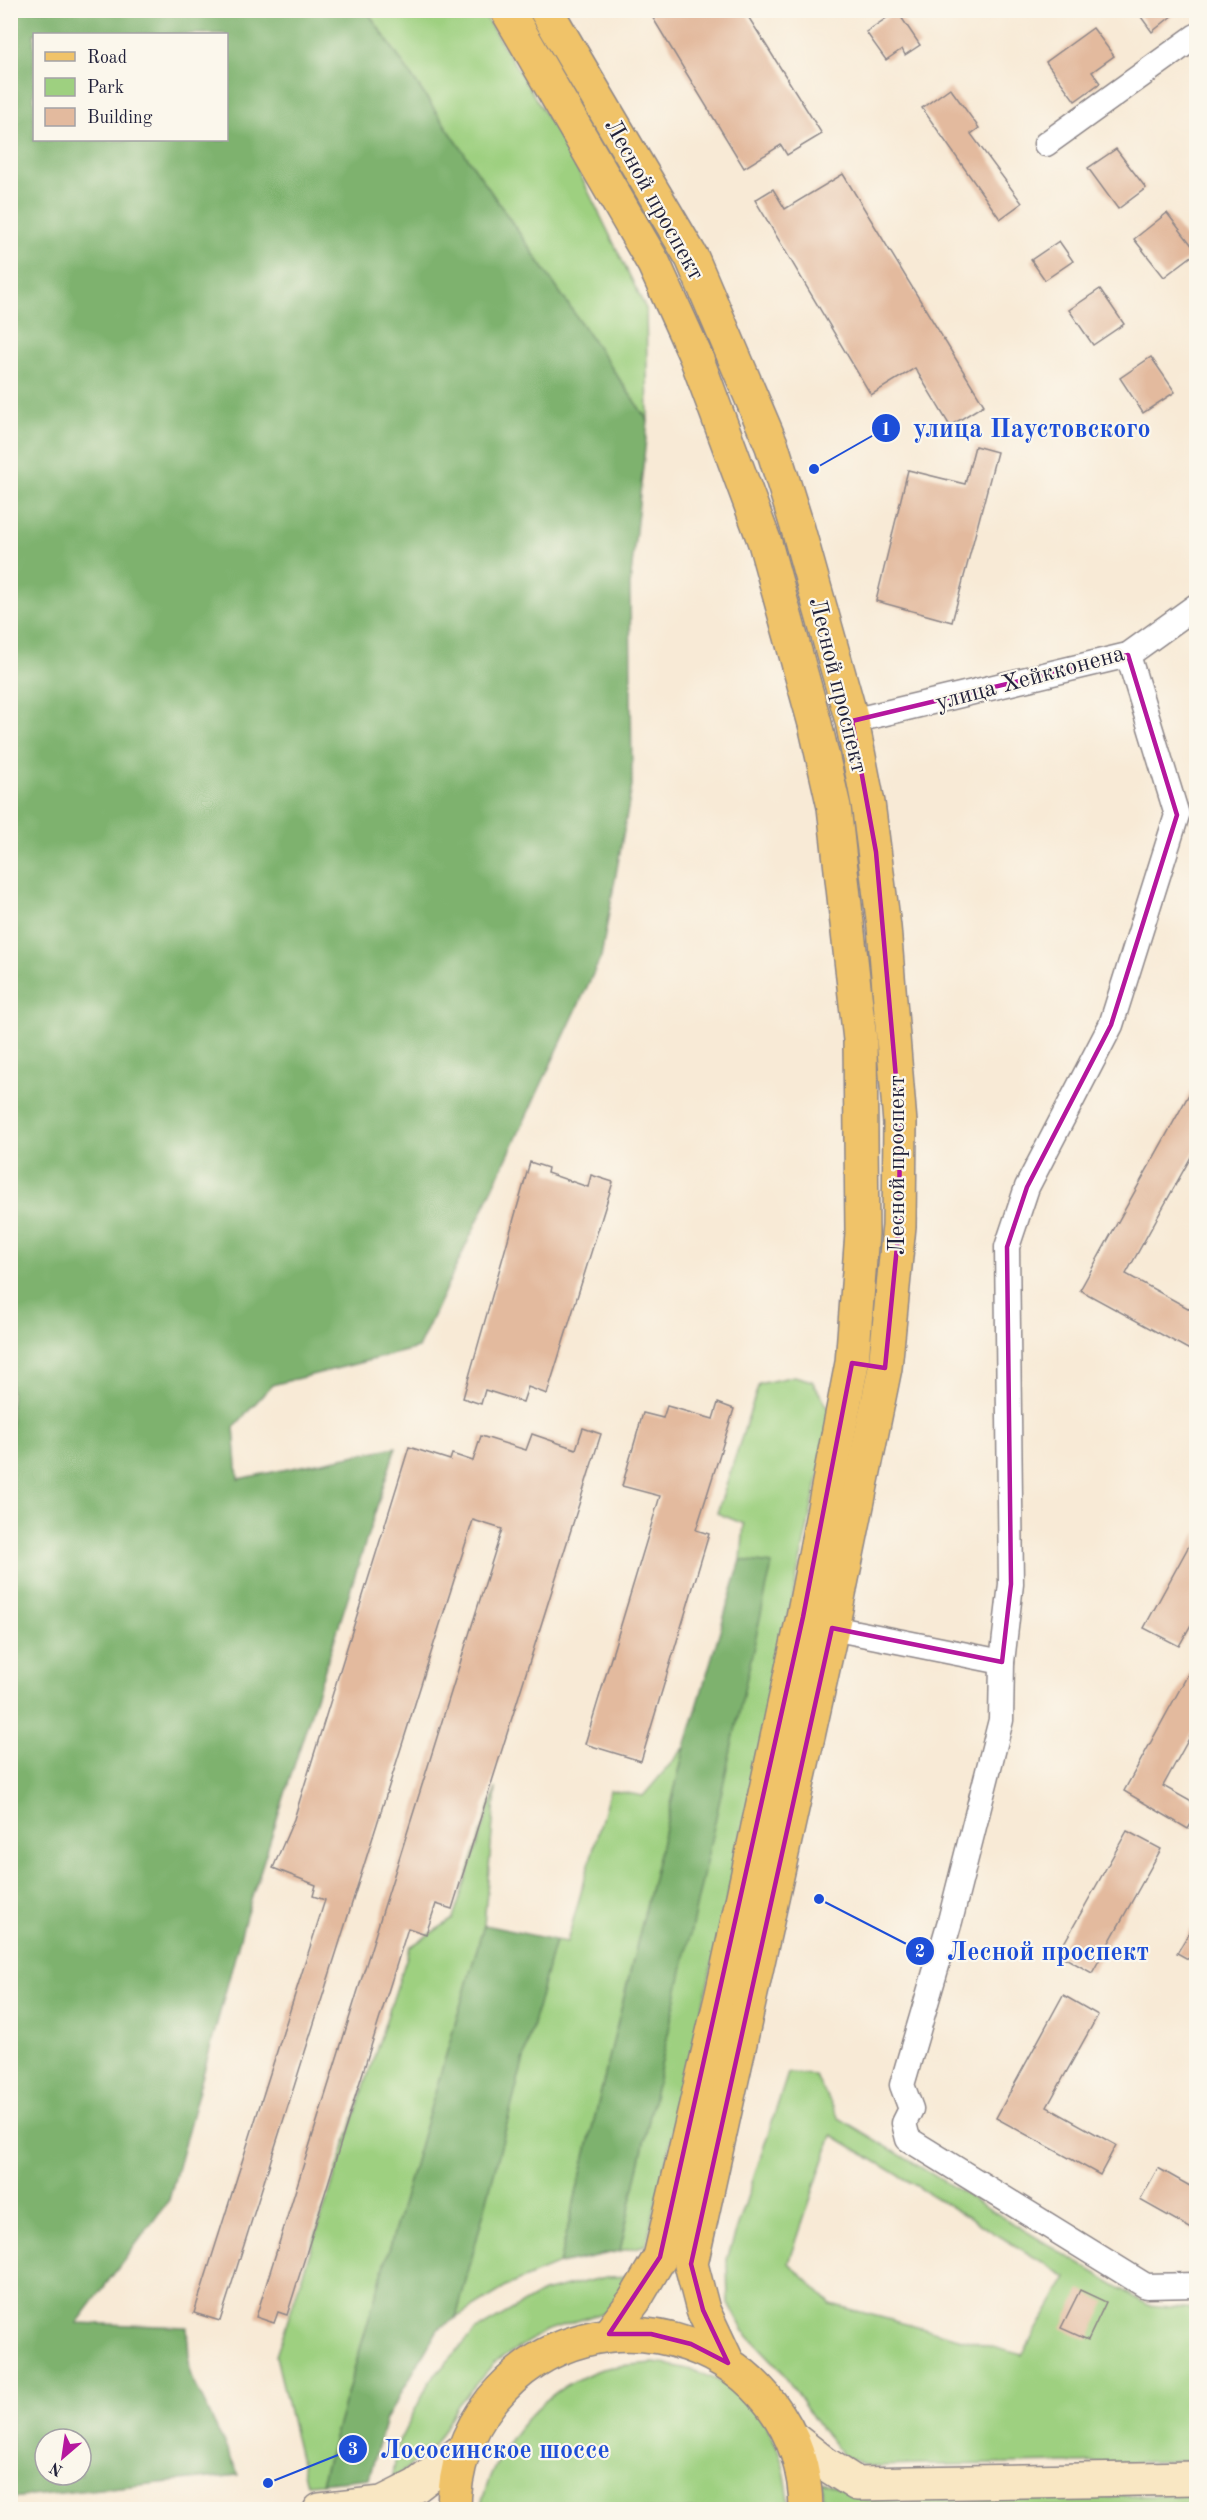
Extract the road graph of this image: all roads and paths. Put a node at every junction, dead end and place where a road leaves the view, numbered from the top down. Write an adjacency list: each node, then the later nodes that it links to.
1 (507, 10): 4 (main road, Лесной проспект)
2 (553, 23): 4 (main road); 8 (main road, Лесной проспект)
3 (1197, 36): 5 (street)
4 (530, 51): 9 (main road, Лесной проспект)
5 (1046, 144)
6 (1197, 606): 7 (street, улица Хейкконена)
7 (1128, 655): 8 (street, улица Хейкконена); 12 (street)
8 (852, 721): 10 (main road, Лесной проспект)
9 (852, 1363): 10 (main road); 14 (main road, Лесной проспект)
10 (885, 1368): 11 (main road, Лесной проспект)
11 (832, 1628): 12 (street); 15 (main road, Лесной проспект)
12 (1002, 1662): 13 (street)
13 (1197, 2285)
14 (609, 2334): 15 (main road); 17 (main road)
15 (728, 2362): 16 (main road)
16 (791, 2437): 18 (street); 22 (main road)
17 (463, 2450): 19 (street); 21 (main road)
18 (1197, 2478)
19 (385, 2506): 20 (street)
20 (320, 2510)
21 (454, 2510)
22 (806, 2510)

